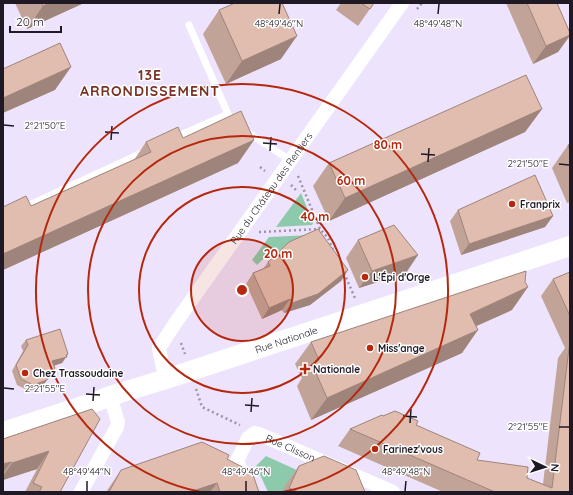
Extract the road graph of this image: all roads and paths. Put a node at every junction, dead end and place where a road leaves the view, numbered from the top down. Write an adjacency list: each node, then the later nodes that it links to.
1 (402, 3): 6 (street, Rue du Château des Rentiers)
2 (188, 25): 3 (lane)
3 (233, 119): 4 (lane); 6 (lane)
4 (169, 140)
5 (148, 150): 8 (lane)
6 (290, 160): 17 (street, Rue du Château des Rentiers)
7 (297, 175): 9 (path)
8 (18, 210)
9 (320, 229): 10 (path); 12 (path)
10 (255, 232)
11 (570, 246): 17 (street, Rue Nationale)
12 (335, 253)
13 (343, 272): 14 (path)
14 (356, 300)
15 (180, 339): 16 (path)
16 (186, 357)
17 (166, 379): 19 (street, Rue Nationale)
18 (195, 385): 21 (path)
19 (110, 396): 20 (street, Rue Nationale); 22 (street)
20 (4, 429)
21 (255, 433): 23 (street); 24 (street, Rue Clisson)
22 (80, 492)
23 (252, 492)
24 (393, 492)

